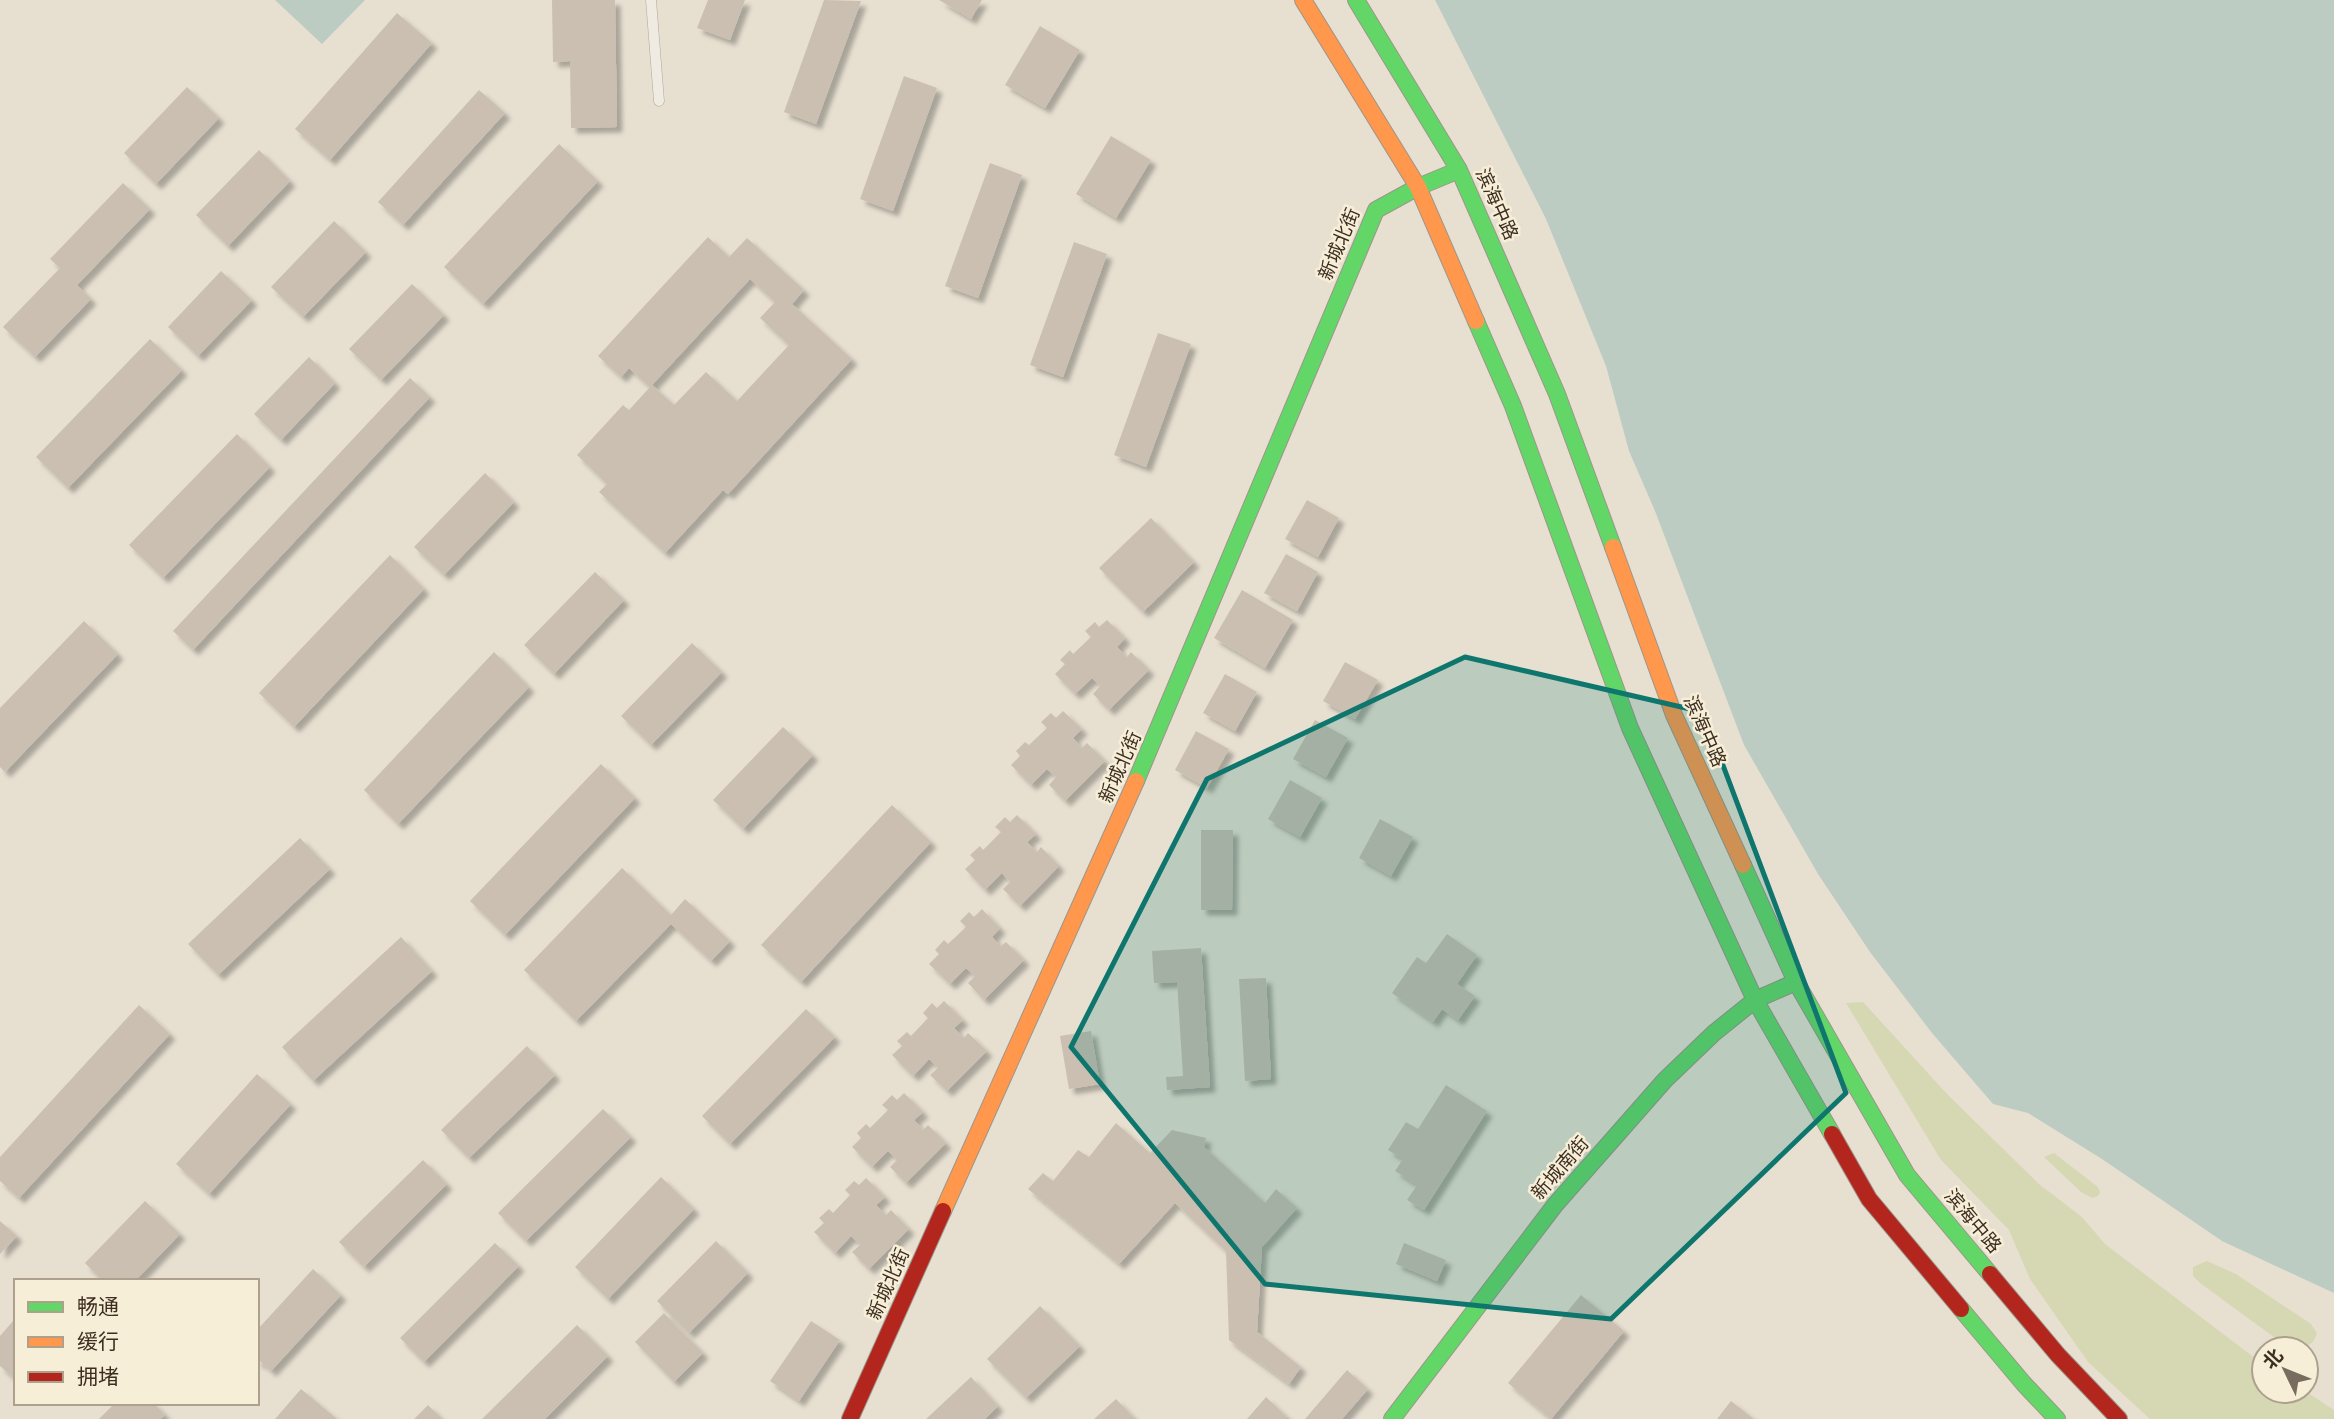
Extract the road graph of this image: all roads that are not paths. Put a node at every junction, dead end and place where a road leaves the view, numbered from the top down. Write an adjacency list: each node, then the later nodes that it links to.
1 (651, 0): 4 (lane)
2 (1303, 0): 6 (main road)
3 (1356, 0): 5 (main road, 滨海中路)
4 (659, 101)
5 (1459, 170): 6 (main road, 新城北街); 7 (main road, 滨海中路)
6 (1418, 187): 8 (main road); 9 (main road, 新城北街)
7 (1796, 982): 8 (main road, 新城南街); 12 (main road, 滨海中路)
8 (1755, 1000): 10 (main road, 新城南街); 11 (main road)
9 (850, 1419)
10 (1392, 1419)
11 (2057, 1419)
12 (2119, 1419)

